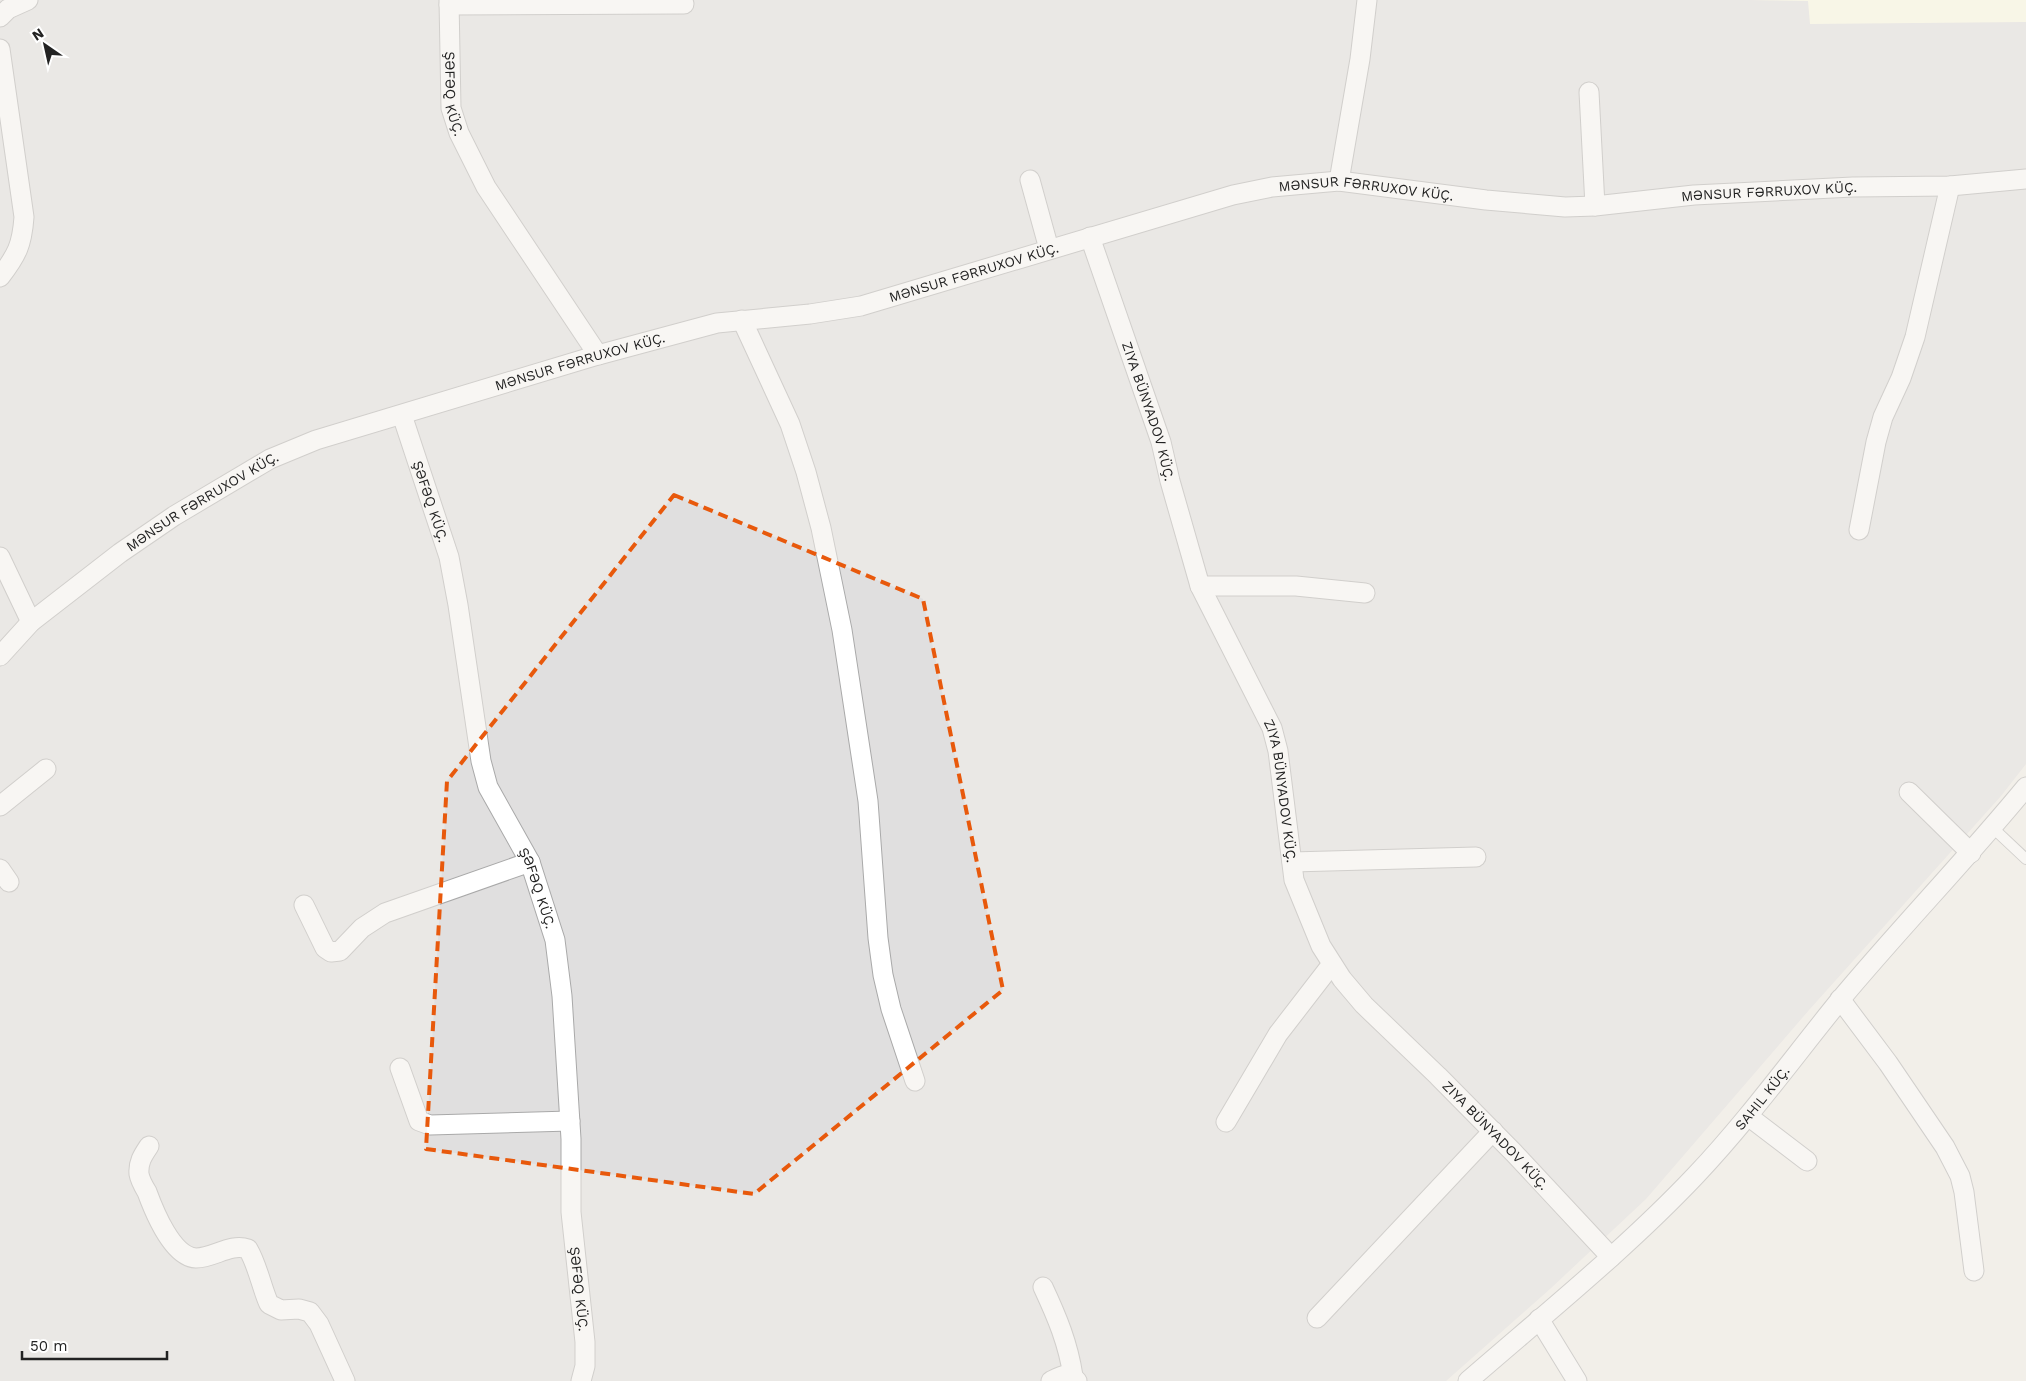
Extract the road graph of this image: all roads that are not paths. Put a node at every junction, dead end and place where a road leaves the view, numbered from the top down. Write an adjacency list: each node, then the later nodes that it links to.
1 (28, 0): 5 (street)
2 (1367, 0): 10 (street)
3 (449, 3): 4 (street); 17 (street, ŞƏFƏQ KÜÇ.)
4 (684, 4)
5 (0, 17)
6 (0, 49): 15 (street)
7 (1589, 92): 12 (street)
8 (2026, 179): 11 (street, MƏNSUR FƏRRUXOV KÜÇ.)
9 (1030, 180): 14 (street)
10 (1339, 181): 12 (street, MƏNSUR FƏRRUXOV KÜÇ.); 13 (street, MƏNSUR FƏRRUXOV KÜÇ.)
11 (1950, 186): 12 (street, MƏNSUR FƏRRUXOV KÜÇ.); 19 (street)
12 (1595, 206)
13 (1090, 238): 14 (street, MƏNSUR FƏRRUXOV KÜÇ.); 21 (street, ZIYA BÜNYADOV KÜÇ.)
14 (1049, 249): 16 (street, MƏNSUR FƏRRUXOV KÜÇ.)
15 (0, 276)
16 (742, 320): 17 (street, MƏNSUR FƏRRUXOV KÜÇ.); 39 (street)
17 (598, 355): 18 (street, MƏNSUR FƏRRUXOV KÜÇ.)
18 (402, 415): 23 (street, MƏNSUR FƏRRUXOV KÜÇ.); 33 (street, ŞƏFƏQ KÜÇ.)
19 (1859, 530)
20 (0, 557): 23 (street)
21 (1200, 586): 22 (street); 34 (street, ZIYA BÜNYADOV KÜÇ.)
22 (1365, 593)
23 (31, 622): 24 (street, MƏNSUR FƏRRUXOV KÜÇ.)
24 (0, 656)
25 (46, 769): 28 (street)
26 (2026, 788): 29 (street, SAHIL KÜÇ.)
27 (1909, 792): 30 (street)
28 (0, 806)
29 (1993, 828): 30 (street, SAHIL KÜÇ.); 32 (lane)
30 (1970, 853): 37 (street, SAHIL KÜÇ.)
31 (1476, 857): 34 (street)
32 (2026, 859)
33 (530, 862): 35 (street); 41 (street, ŞƏFƏQ KÜÇ.)
34 (1292, 862): 36 (street, ZIYA BÜNYADOV KÜÇ.)
35 (304, 905)
36 (1332, 964): 42 (street); 43 (street, ZIYA BÜNYADOV KÜÇ.)
37 (1840, 999): 40 (street, SAHIL KÜÇ.); 47 (street)
38 (400, 1068): 41 (street)
39 (915, 1081)
40 (1748, 1116): 45 (street); 46 (street, SAHIL KÜÇ.)
41 (570, 1121): 53 (street, ŞƏFƏQ KÜÇ.)
42 (1226, 1122)
43 (1492, 1132): 46 (street, ZIYA BÜNYADOV KÜÇ.); 49 (street)
44 (149, 1146): 52 (street)
45 (1807, 1161)
46 (1611, 1257): 50 (street, SAHIL KÜÇ.)
47 (1974, 1271)
48 (1043, 1287): 51 (street)
49 (1317, 1318)
50 (1539, 1319): 55 (street, SAHIL KÜÇ.); 56 (street)
51 (1076, 1379): 54 (street)
52 (345, 1381)
53 (581, 1381)
54 (1051, 1381)
55 (1468, 1381)
56 (1577, 1381)

